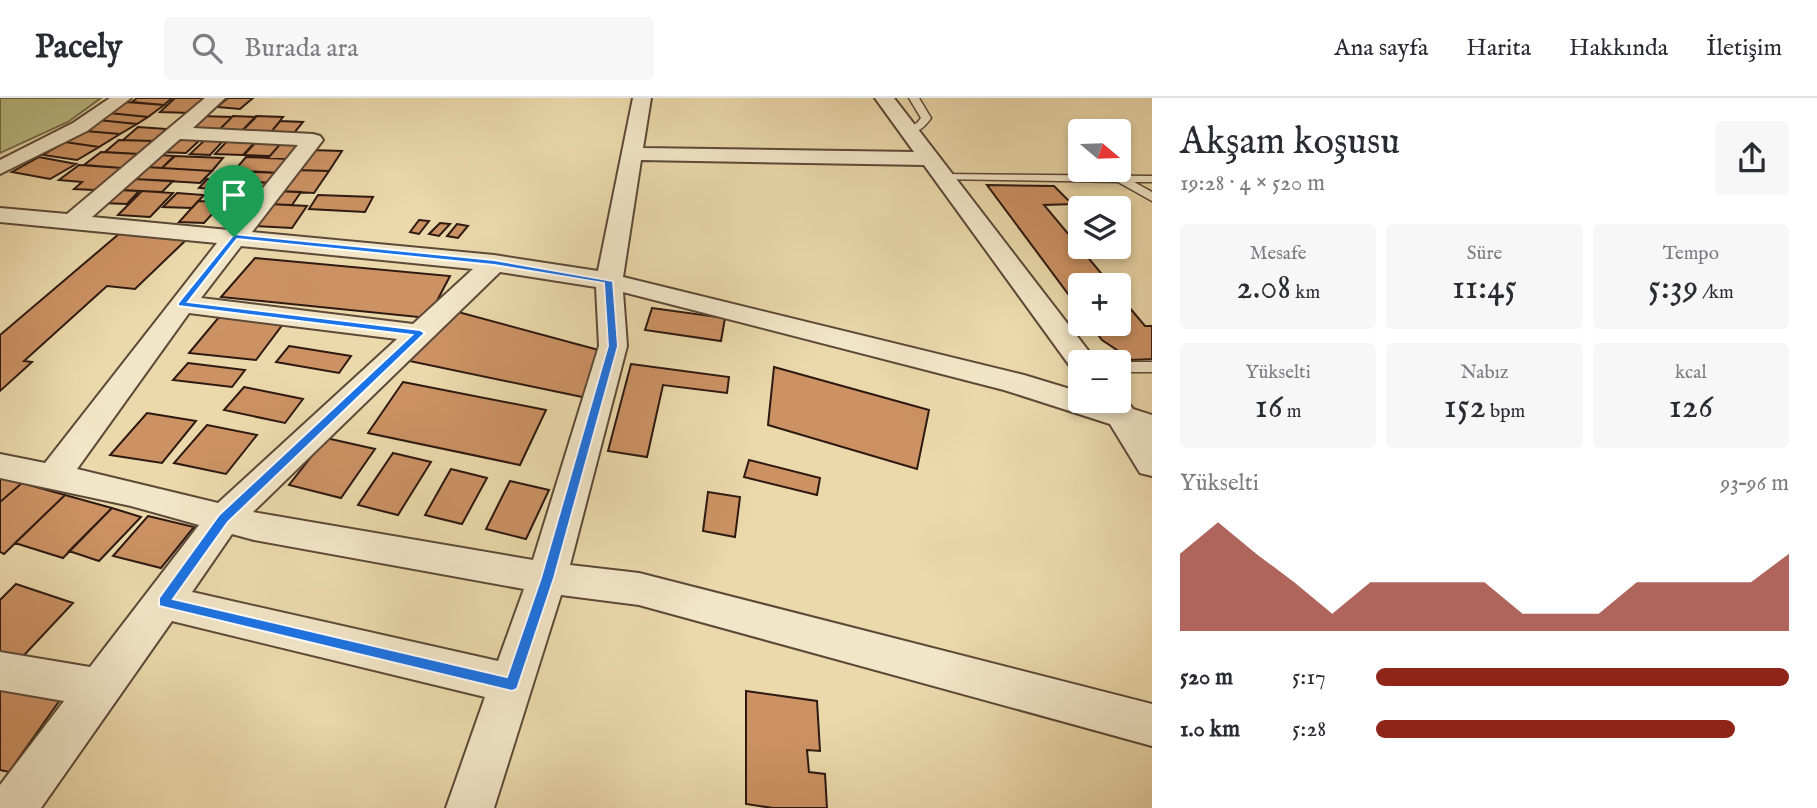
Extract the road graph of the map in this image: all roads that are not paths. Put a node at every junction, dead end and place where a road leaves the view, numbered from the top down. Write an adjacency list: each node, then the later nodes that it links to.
1 (122, 98): 9 (street)
2 (216, 98): 7 (street)
3 (642, 98): 8 (street)
4 (884, 98): 6 (street)
5 (915, 98): 6 (lane)
6 (908, 131): 10 (street)
7 (173, 133): 17 (street); 18 (street)
8 (632, 154): 10 (street); 20 (street)
9 (0, 168)
10 (936, 168): 11 (lane); 23 (street)
11 (1068, 176)
12 (1131, 179): 13 (lane)
13 (1152, 179)
14 (1124, 182): 15 (lane)
15 (1152, 197)
16 (0, 215): 17 (street)
17 (73, 221): 18 (street)
18 (234, 237): 19 (street); 21 (street)
19 (494, 263): 20 (street); 22 (street)
20 (609, 281): 26 (street); 31 (street)
21 (181, 304): 22 (street); 29 (street)
22 (420, 333): 30 (street)
23 (1073, 350)
24 (1131, 367): 25 (lane)
25 (1152, 367)
26 (1128, 414): 27 (street)
27 (1152, 464)
28 (0, 466): 29 (street)
29 (54, 475): 30 (street)
30 (224, 518): 31 (street); 32 (street)
31 (547, 578): 34 (street); 36 (street)
32 (163, 602): 34 (street); 35 (street)
33 (0, 671): 35 (street)
34 (512, 684): 38 (street)
35 (100, 688): 37 (street)
36 (1152, 725)
37 (12, 808)
38 (470, 808)

